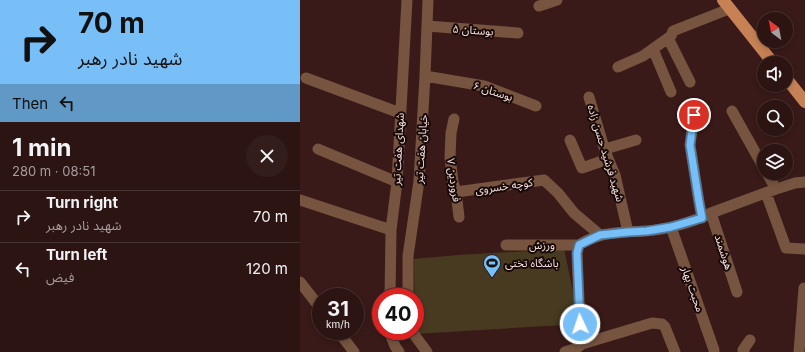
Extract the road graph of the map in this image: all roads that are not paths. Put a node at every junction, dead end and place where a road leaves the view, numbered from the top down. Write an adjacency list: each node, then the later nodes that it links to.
1 (407, 0): 21 (street, شهدای هفت تیر)
2 (428, 0): 6 (street, خیابان هفت تیر)
3 (557, 0): 5 (street)
4 (726, 4): 8 (street); 10 (main road)
5 (539, 6)
6 (427, 26): 7 (street, بوستان ۵); 12 (street, خیابان هفت تیر)
7 (518, 33)
8 (668, 38): 9 (street); 14 (street)
9 (653, 49): 11 (street); 16 (street)
10 (768, 56)
11 (618, 67)
12 (426, 76): 19 (street, بوستان ۶); 46 (street, خیابان هفت تیر)
13 (306, 78): 21 (street)
14 (690, 82)
15 (793, 87): 18 (main road)
16 (670, 92)
17 (589, 97): 27 (street, شهید فرشید حسن زاده)
18 (805, 102)
19 (536, 106)
20 (732, 111): 28 (street)
21 (400, 113): 30 (street, شهدای هفت تیر)
22 (694, 115): 35 (street, هوشمند)
23 (454, 119): 33 (street, فروردین ۷)
24 (570, 140): 27 (street)
25 (636, 140): 27 (street)
26 (318, 149): 30 (street)
27 (606, 154): 39 (street, شهید فرشید حسن زاده)
28 (757, 156)
29 (769, 180): 32 (street)
30 (397, 182): 38 (street, شهدای هفت تیر)
31 (805, 182): 32 (street)
32 (771, 191): 35 (street); 43 (street)
33 (456, 192): 36 (street, فروردین ۷); 40 (street, کوچه خسروی)
34 (300, 200): 38 (street)
35 (707, 215): 37 (street); 48 (street, هوشمند)
36 (458, 216)
37 (671, 227): 39 (street); 55 (street, محبت بهار)
38 (391, 230): 45 (street, شهدای هفت تیر)
39 (628, 232): 40 (street)
40 (600, 235): 42 (street)
41 (506, 245): 42 (street, ورزش)
42 (579, 245): 54 (street)
43 (805, 249)
44 (300, 282): 49 (street)
45 (390, 288)
46 (408, 288)
47 (805, 288): 62 (street)
48 (737, 292)
49 (312, 297)
50 (345, 340): 56 (street)
51 (393, 340): 57 (street)
52 (418, 340): 58 (street)
53 (750, 340): 61 (street)
54 (579, 348): 59 (street); 60 (street)
55 (714, 350)
56 (354, 352)
57 (399, 352)
58 (427, 352)
59 (565, 352)
60 (675, 352)
61 (744, 352)
62 (799, 352)

